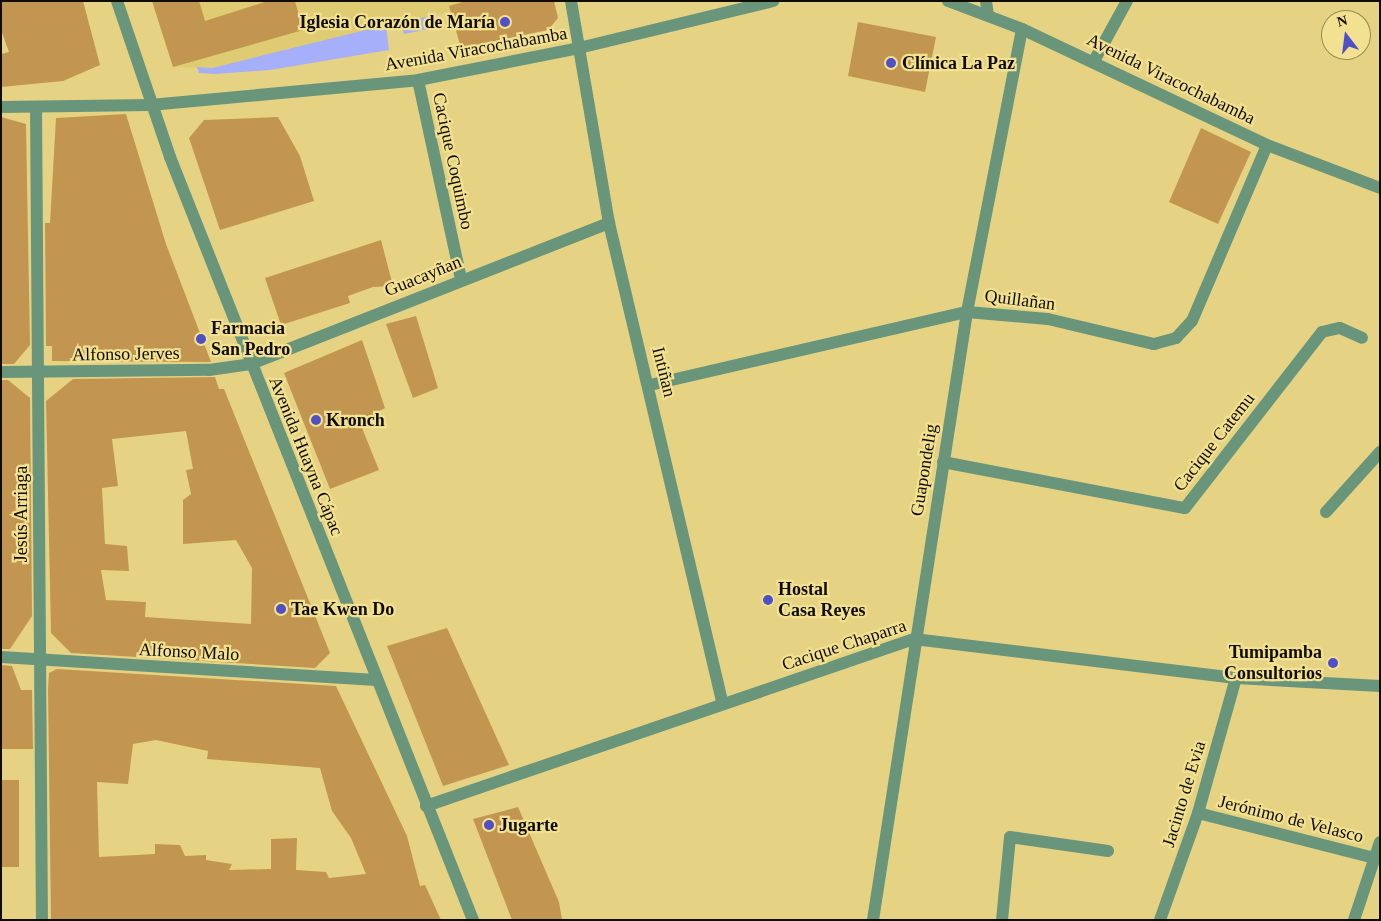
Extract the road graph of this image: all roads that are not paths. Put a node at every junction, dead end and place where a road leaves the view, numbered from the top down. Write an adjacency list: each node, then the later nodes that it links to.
1 (116, 1): 13 (street, Avenida Huayna Cápac)
2 (570, 1): 10 (street, Intiñan)
3 (773, 1): 7 (street, Avenida Viracochabamba)
4 (948, 1): 8 (street, Avenida Viracochabamba)
5 (986, 1): 8 (street)
6 (1127, 1): 11 (street)
7 (721, 6): 10 (street, Avenida Viracochabamba)
8 (988, 15): 9 (street, Avenida Viracochabamba)
9 (1022, 29): 11 (street, Avenida Viracochabamba); 20 (street, Guapondelig)
10 (579, 48): 12 (street, Avenida Viracochabamba); 18 (street, Intiñan)
11 (1094, 61): 16 (street, Avenida Viracochabamba)
12 (418, 80): 13 (street, Avenida Viracochabamba); 19 (street, Cacique Coquimbo)
13 (150, 105): 15 (street, Avenida Viracochabamba); 22 (street, Avenida Huayna Cápac)
14 (1, 107): 15 (street, Avenida Viracochabamba)
15 (36, 108): 24 (street, Jesús Arriaga)
16 (1267, 145): 17 (street, Avenida Viracochabamba); 20 (street, Quillañan)
17 (1380, 188)
18 (609, 223): 19 (street, Guacayñan); 25 (street, Intiñan)
19 (461, 279): 22 (street, Guacayñan)
20 (967, 312): 25 (street, Quillañan); 27 (street, Guapondelig)
21 (1362, 338): 27 (street, Cacique Catemu)
22 (251, 364): 24 (street, Alfonso Jerves); 33 (street, Avenida Huayna Cápac)
23 (1, 372): 24 (street, Alfonso Jerves)
24 (38, 372): 31 (street, Jesús Arriaga)
25 (650, 385): 35 (street, Intiñan)
26 (1380, 452): 28 (street)
27 (943, 462): 29 (street, Guapondelig)
28 (1326, 512)
29 (914, 639): 32 (street, Cacique Chaparra); 35 (street, Cacique Chaparra); 43 (street, Guapondelig)
30 (1, 657): 31 (street, Alfonso Malo)
31 (39, 660): 33 (street, Alfonso Malo); 41 (street, Jesús Arriaga)
32 (1236, 678): 34 (street, Cacique Chaparra); 37 (street, Jacinto de Evia)
33 (376, 680): 36 (street, Avenida Huayna Cápac)
34 (1380, 686)
35 (723, 704): 36 (street, Cacique Chaparra)
36 (426, 806): 42 (street, Avenida Huayna Cápac)
37 (1198, 813): 40 (street, Jerónimo de Velasco); 45 (street, Jacinto de Evia)
38 (1380, 842): 40 (street)
39 (1108, 850): 44 (street)
40 (1374, 858): 46 (street)
41 (42, 920)
42 (472, 920)
43 (873, 920)
44 (1002, 920)
45 (1160, 920)
46 (1354, 920)

